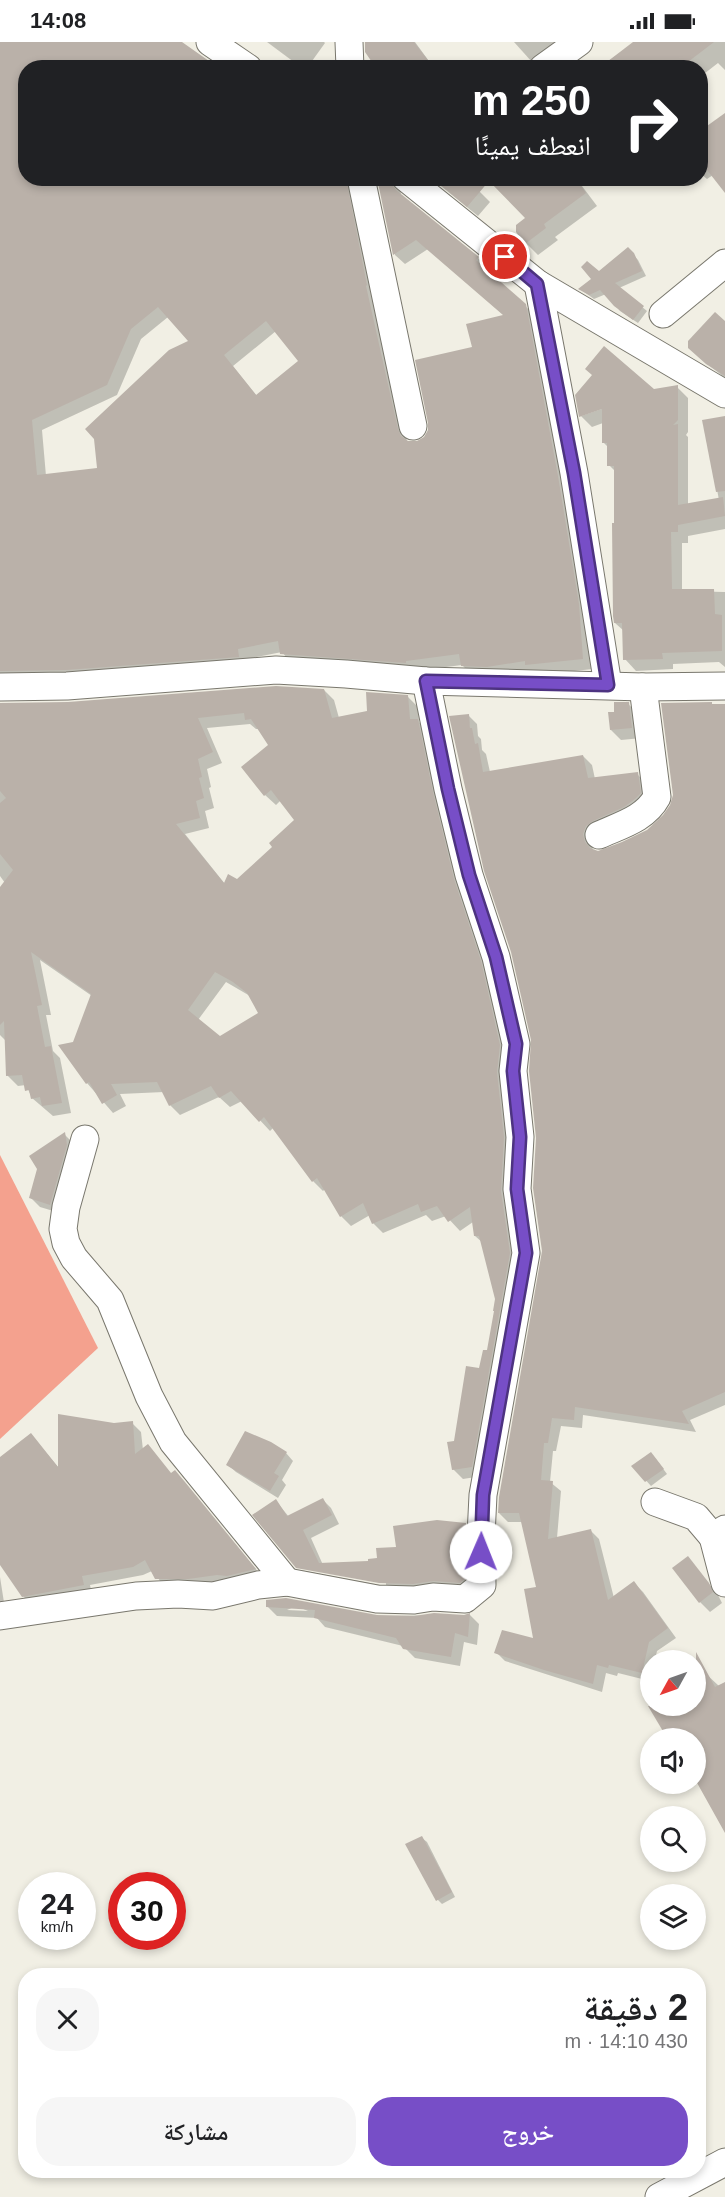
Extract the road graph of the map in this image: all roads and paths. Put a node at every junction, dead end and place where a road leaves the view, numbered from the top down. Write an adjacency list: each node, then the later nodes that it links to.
1 (210, 42): 4 (street)
2 (349, 42): 5 (street)
3 (579, 42): 6 (street)
4 (236, 60)
5 (350, 60)
6 (554, 60)
7 (364, 186): 13 (street)
8 (416, 186): 10 (street)
9 (725, 263): 11 (street)
10 (537, 284): 12 (street); 15 (street)
11 (663, 315)
12 (725, 394)
13 (412, 426)
14 (426, 681): 15 (street); 17 (street); 23 (street)
15 (608, 685): 18 (street)
16 (725, 686): 18 (street)
17 (0, 687)
18 (643, 687): 19 (street)
19 (599, 835)
20 (85, 1138): 23 (street)
21 (655, 1502): 22 (street)
22 (719, 1533): 24 (street)
23 (287, 1582): 25 (street)
24 (725, 1583)
25 (0, 1616)
26 (725, 2162): 27 (street)
27 (706, 2172)
28 (695, 2178): 29 (street)
29 (659, 2197)

